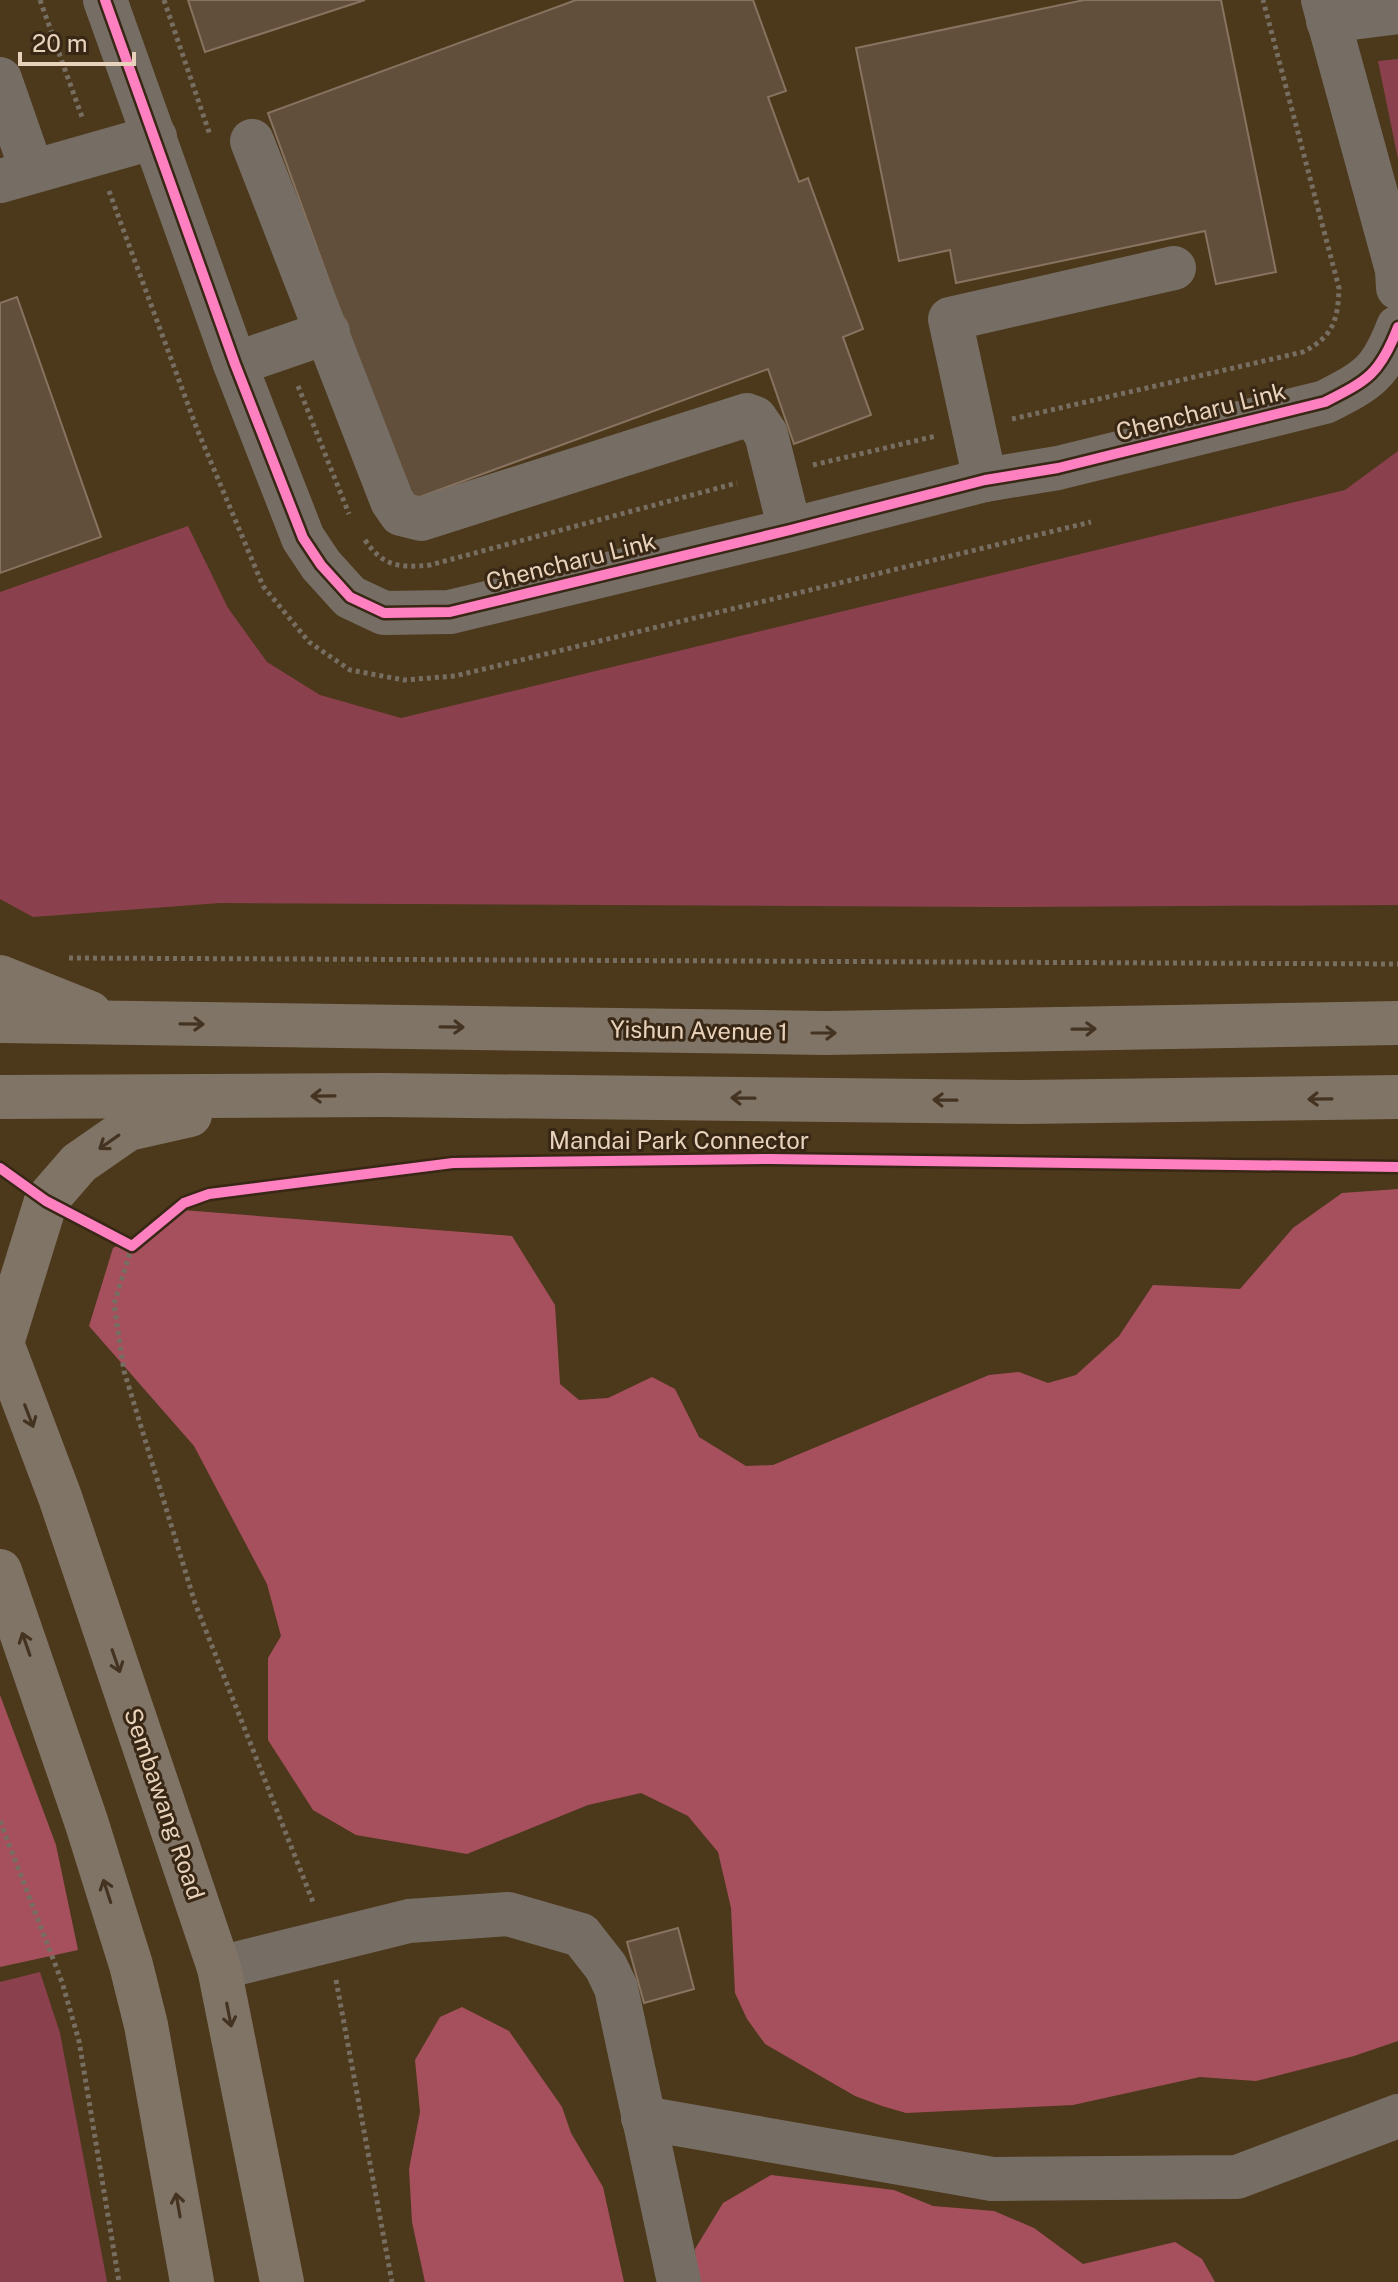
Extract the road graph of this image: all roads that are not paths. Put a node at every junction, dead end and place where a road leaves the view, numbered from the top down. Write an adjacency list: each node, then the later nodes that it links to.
1 (105, 0): 5 (street, Chencharu Link)
2 (1325, 10): 3 (street); 9 (street)
3 (1398, 12)
4 (0, 79): 7 (street)
5 (155, 137): 7 (street); 12 (street, Chencharu Link)
6 (231, 138): 11 (street)
7 (16, 176)
8 (1174, 268): 13 (street)
9 (1398, 288)
10 (1398, 327): 13 (street, Chencharu Link)
11 (328, 332): 12 (street); 14 (street)
12 (235, 364): 14 (street, Chencharu Link)
13 (985, 480): 14 (street, Chencharu Link)
14 (790, 530)
15 (0, 977): 17 (main road)
16 (0, 1021): 17 (main road, Yishun Avenue 1)
17 (114, 1022): 18 (main road, Yishun Avenue 1, one-way to 18)
18 (1398, 1023)
19 (0, 1097): 20 (main road)
20 (264, 1097): 21 (main road, one-way to 20); 22 (main road, one-way to 22)
21 (1398, 1097)
22 (1, 1340): 24 (main road, Sembawang Road, one-way to 24)
23 (0, 1571): 27 (main road, one-way to 23)
24 (219, 1968): 26 (street); 28 (main road, Sembawang Road, one-way to 28)
25 (1398, 2116): 26 (street)
26 (643, 2118): 29 (street)
27 (192, 2282)
28 (282, 2282)
29 (679, 2282)

